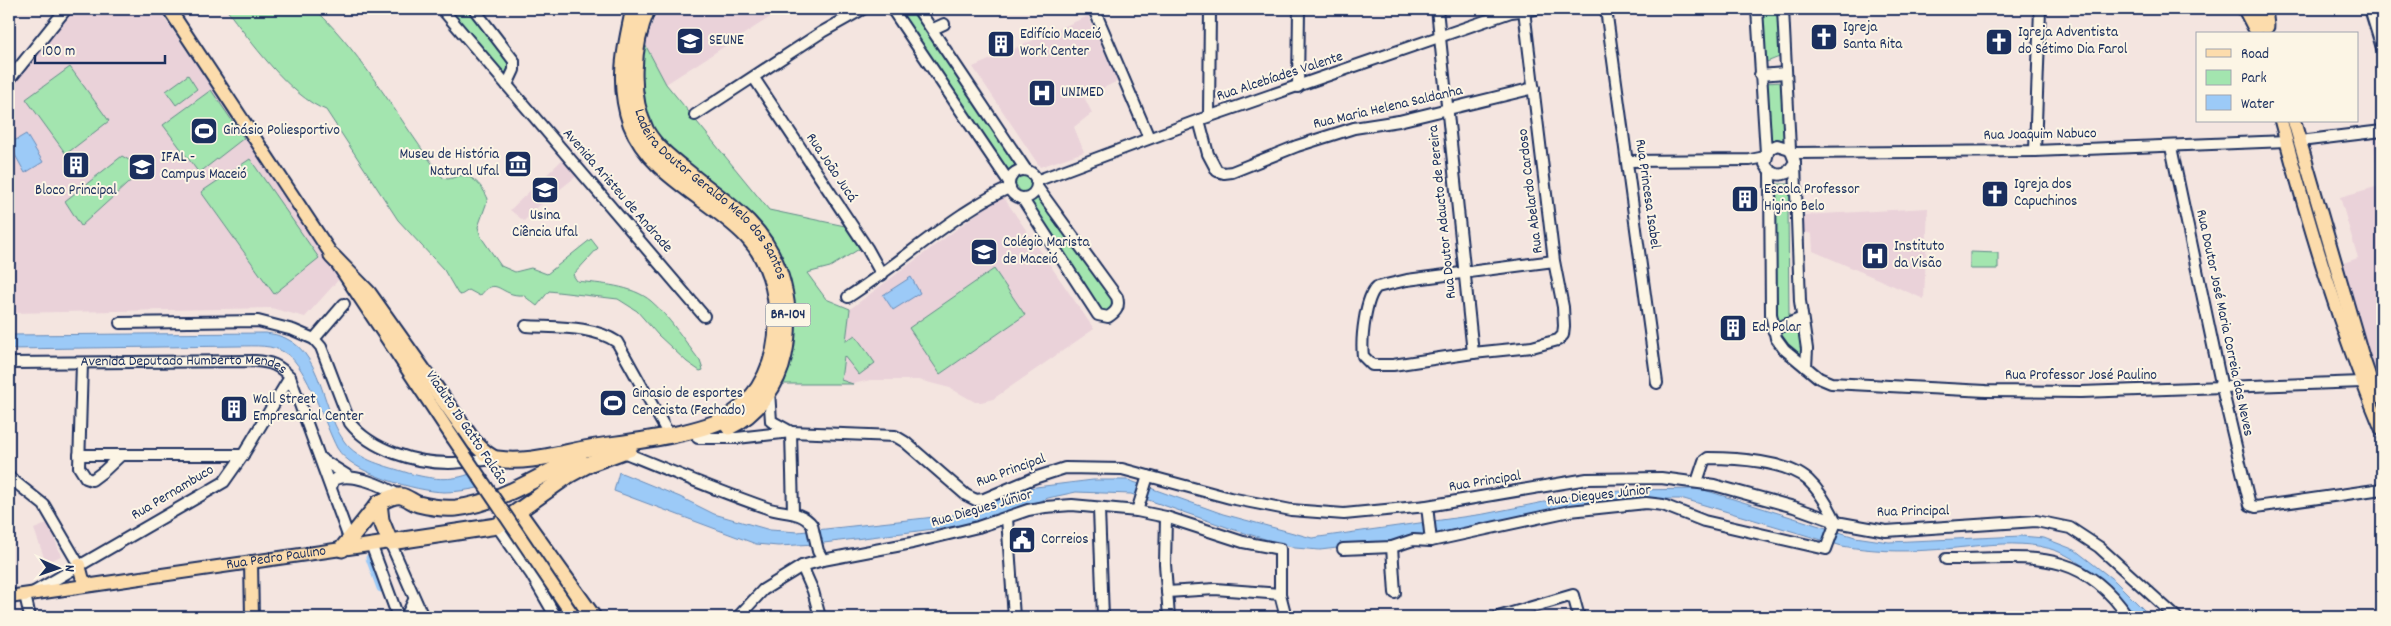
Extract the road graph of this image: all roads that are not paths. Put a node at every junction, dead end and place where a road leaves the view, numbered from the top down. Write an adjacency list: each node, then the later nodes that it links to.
1 (66, 9): 34 (street)
2 (169, 9): 55 (main road, Viaduto Ib Gatto Falcão)
3 (442, 9): 35 (street, Avenida Aristeu de Andrade)
4 (474, 9): 35 (street)
5 (634, 9): 79 (highway, Ladeira Doutor Geraldo Melo dos Santos / BR-104)
6 (647, 9): 30 (highway, Ladeira Doutor Geraldo Melo dos Santos / BR-104)
7 (654, 9): 30 (highway)
8 (863, 9): 33 (street)
9 (892, 9): 53 (street)
10 (918, 9): 26 (street)
11 (1094, 9): 44 (street)
12 (1210, 9): 40 (street)
13 (1299, 9): 36 (street)
14 (1436, 9): 28 (street, Rua Doutor Adaucto de Pereira)
15 (1536, 9): 24 (street, Rua Alcebíades Valente)
16 (1606, 9): 49 (street, Rua Princesa Isabel)
17 (1757, 9): 32 (street)
18 (1783, 9): 31 (street)
19 (2040, 9): 47 (street)
20 (2246, 9): 27 (highway)
21 (2251, 9): 27 (main road)
22 (2263, 9): 27 (highway)
23 (2370, 9): 29 (street)
24 (1524, 10): 28 (street, Rua Alcebíades Valente); 37 (street, Rua Abelardo Cardoso)
25 (944, 24): 26 (street)
26 (933, 30): 51 (street)
27 (2262, 30)
28 (1439, 38): 36 (street, Rua Alcebíades Valente); 38 (street, Rua Doutor Adaucto de Pereira)
29 (2382, 48)
30 (635, 63): 75 (highway, Ladeira Doutor Geraldo Melo dos Santos / BR-104)
31 (1785, 73): 32 (street); 48 (street)
32 (1760, 75): 50 (street)
33 (754, 78): 39 (street); 58 (street, Rua João Jucá)
34 (9, 80)
35 (507, 85): 61 (street, Avenida Aristeu de Andrade)
36 (1298, 87): 40 (street, Rua Alcebíades Valente)
37 (1534, 88): 38 (street, Rua Maria Helena Saldanha); 56 (street, Rua Abelardo Cardoso)
38 (1447, 110): 40 (street, Rua Maria Helena Saldanha); 57 (street, Rua Doutor Adaucto de Pereira)
39 (695, 115)
40 (1204, 118): 44 (street, Rua Alcebíades Valente)
41 (2282, 122): 45 (main road)
42 (2294, 122): 45 (main road)
43 (2382, 131): 45 (street, Rua Joaquim Nabuco)
44 (1149, 138): 52 (street, Rua Alcebíades Valente)
45 (2293, 141): 46 (street, Rua Joaquim Nabuco); 72 (main road); 76 (main road)
46 (2171, 147): 47 (street, Rua Joaquim Nabuco); 74 (street, Rua Doutor José Maria Correia das Neves)
47 (2035, 151): 48 (street, Rua Joaquim Nabuco)
48 (1793, 155): 50 (street, Rua Joaquim Nabuco); 50 (street); 62 (street)
49 (1627, 161): 50 (street); 73 (street, Rua Princesa Isabel)
50 (1767, 161): 65 (street)
51 (1026, 170): 52 (street); 53 (street)
52 (1036, 184): 54 (street); 54 (street)
53 (1010, 185): 54 (street); 58 (street)
54 (1022, 198)
55 (332, 256): 87 (highway); 131 (main road, Viaduto Ib Gatto Falcão, bridge)
56 (1554, 261): 57 (street); 67 (street, Rua Abelardo Cardoso)
57 (1465, 272): 67 (street, Rua Doutor Adaucto de Pereira); 67 (street)
58 (882, 275): 59 (street)
59 (848, 297)
60 (344, 304): 66 (street)
61 (704, 316)
62 (1802, 318): 65 (street); 70 (street)
63 (120, 323): 66 (street)
64 (526, 326): 79 (street)
65 (1773, 330): 70 (street, Rua Professor José Paulino)
66 (314, 339): 87 (street, BR-104)
67 (1473, 353)
68 (9, 363): 69 (street, Avenida Deputado Humberto Mendes)
69 (82, 363): 71 (street, Avenida Deputado Humberto Mendes); 83 (street)
70 (1806, 367): 74 (street, Rua Professor José Paulino)
71 (290, 377): 85 (street, Rua Pernambuco); 86 (street, Avenida Deputado Humberto Mendes)
72 (2362, 382): 74 (street, Rua Professor José Paulino); 77 (main road)
73 (1657, 383)
74 (2222, 388): 93 (street, Rua Doutor José Maria Correia das Neves)
75 (769, 391): 78 (street, Rua Principal); 80 (highway, Ladeira Doutor Geraldo Melo dos Santos / BR-104)
76 (2382, 412)
77 (2382, 430)
78 (791, 432): 80 (street, Rua Principal); 90 (street, Rua Principal); 100 (street)
79 (669, 435): 81 (highway, Ladeira Doutor Geraldo Melo dos Santos / BR-104)
80 (698, 438): 82 (highway, Ladeira Doutor Geraldo Melo dos Santos / BR-104)
81 (596, 447): 87 (highway, BR-104); 94 (highway)
82 (621, 451): 99 (highway, Ladeira Doutor Geraldo Melo dos Santos / BR-104); 100 (street)
83 (79, 455): 84 (street); 84 (street)
84 (121, 455): 85 (street)
85 (243, 455): 115 (street, Rua Pernambuco)
86 (321, 459): 89 (street); 92 (street, Avenida Deputado Humberto Mendes)
87 (496, 459)
88 (9, 477): 115 (street)
89 (351, 478): 92 (street); 94 (street)
90 (1147, 479): 96 (street, Rua Principal); 98 (street)
91 (1697, 482): 96 (street, Rua Principal); 103 (street, Rua Principal); 103 (street)
92 (330, 488): 108 (street, Avenida Deputado Humberto Mendes)
93 (2382, 488)
94 (400, 496): 95 (highway)
95 (379, 503): 106 (highway); 108 (highway)
96 (1427, 506): 105 (street)
97 (1099, 509): 98 (street, Rua Diegues Júnior); 102 (street, Rua Diegues Júnior); 136 (street)
98 (1137, 511): 101 (street, Rua Diegues Júnior)
99 (518, 512): 104 (highway, Rua Pedro Paulino / BR-104); 111 (highway)
100 (793, 512): 113 (street)
101 (1166, 517): 119 (street); 121 (street, Rua Diegues Júnior)
102 (1007, 518): 113 (street, Rua Diegues Júnior); 135 (street)
103 (1836, 524): 105 (street, Rua Diegues Júnior); 142 (street, Rua Principal)
104 (497, 526): 106 (highway, Rua Pedro Paulino / BR-104); 117 (street)
105 (1431, 539): 109 (street, Rua Diegues Júnior)
106 (390, 542): 107 (main road, Rua Pedro Paulino); 124 (street)
107 (370, 544): 108 (main road, Rua Pedro Paulino); 127 (street)
108 (346, 545): 114 (main road, Rua Pedro Paulino)
109 (1392, 547): 110 (street, Rua Diegues Júnior); 120 (street)
110 (1344, 549)
111 (552, 558): 117 (street); 132 (highway)
112 (1946, 559): 141 (street)
113 (823, 560): 116 (street, Rua Diegues Júnior)
114 (251, 562): 118 (main road, Rua Pedro Paulino); 126 (main road)
115 (79, 565): 118 (main road); 122 (street, Rua Pernambuco)
116 (802, 566): 133 (street, Rua Diegues Júnior); 134 (street)
117 (531, 574): 130 (street)
118 (91, 585): 122 (main road, Rua Pedro Paulino)
119 (1167, 592): 121 (street); 137 (street)
120 (1395, 593)
121 (1280, 594): 138 (street)
122 (28, 595): 123 (main road, Rua Pedro Paulino); 125 (street)
123 (9, 597)
124 (414, 600): 128 (street); 129 (street)
125 (30, 617)
126 (252, 617)
127 (398, 617)
128 (406, 617)
129 (423, 617)
130 (556, 617)
131 (574, 617)
132 (593, 617)
133 (738, 617)
134 (820, 617)
135 (1014, 617)
136 (1104, 617)
137 (1169, 617)
138 (1286, 617)
139 (1498, 617): 140 (street)
140 (1579, 617)
141 (2128, 617)
142 (2176, 617)

